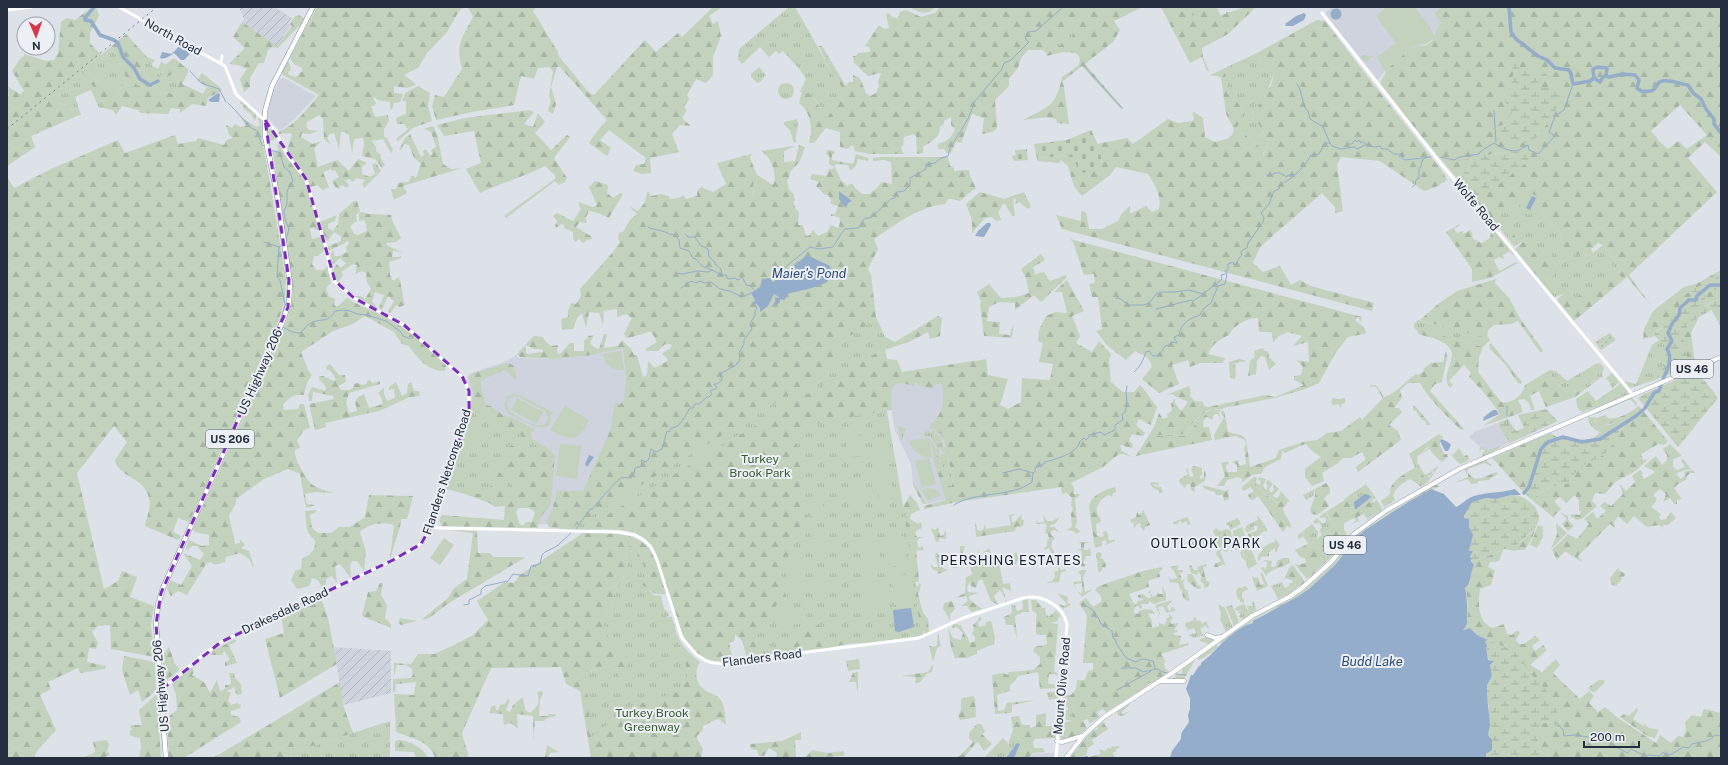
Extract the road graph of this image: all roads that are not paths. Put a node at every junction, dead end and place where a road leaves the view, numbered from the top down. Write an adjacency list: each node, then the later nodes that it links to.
1 (32, 7): 4 (main road)
2 (119, 7): 7 (main road, North Road)
3 (313, 7): 9 (highway, US Highway 206 / US 206)
4 (7, 10)
5 (1322, 14): 11 (main road, Wolfe Road)
6 (222, 56): 7 (main road)
7 (220, 63): 8 (main road, North Road)
8 (227, 68): 9 (main road, Flanders Netcong Road)
9 (265, 120): 12 (main road, Flanders Netcong Road); 19 (highway, US Highway 206 / US 206)
10 (1721, 357): 11 (main road, US 46)
11 (1633, 394): 16 (main road, US 46)
12 (430, 526): 13 (main road, Flanders Netcong Road); 14 (main road, Flanders Road)
13 (418, 546): 19 (main road, Drakesdale Road)
14 (1063, 614): 21 (main road, Mount Olive Road)
15 (1208, 635): 16 (main road)
16 (1224, 636): 17 (main road, US 46)
17 (1161, 681): 18 (main road); 20 (main road, US 46)
18 (1184, 681)
19 (161, 690): 22 (highway, US Highway 206 / US 206)
20 (1084, 735): 21 (main road); 24 (main road, US 46)
21 (1057, 741): 23 (main road, Mount Olive Road)
22 (166, 758)
23 (1056, 758)
24 (1066, 758)

